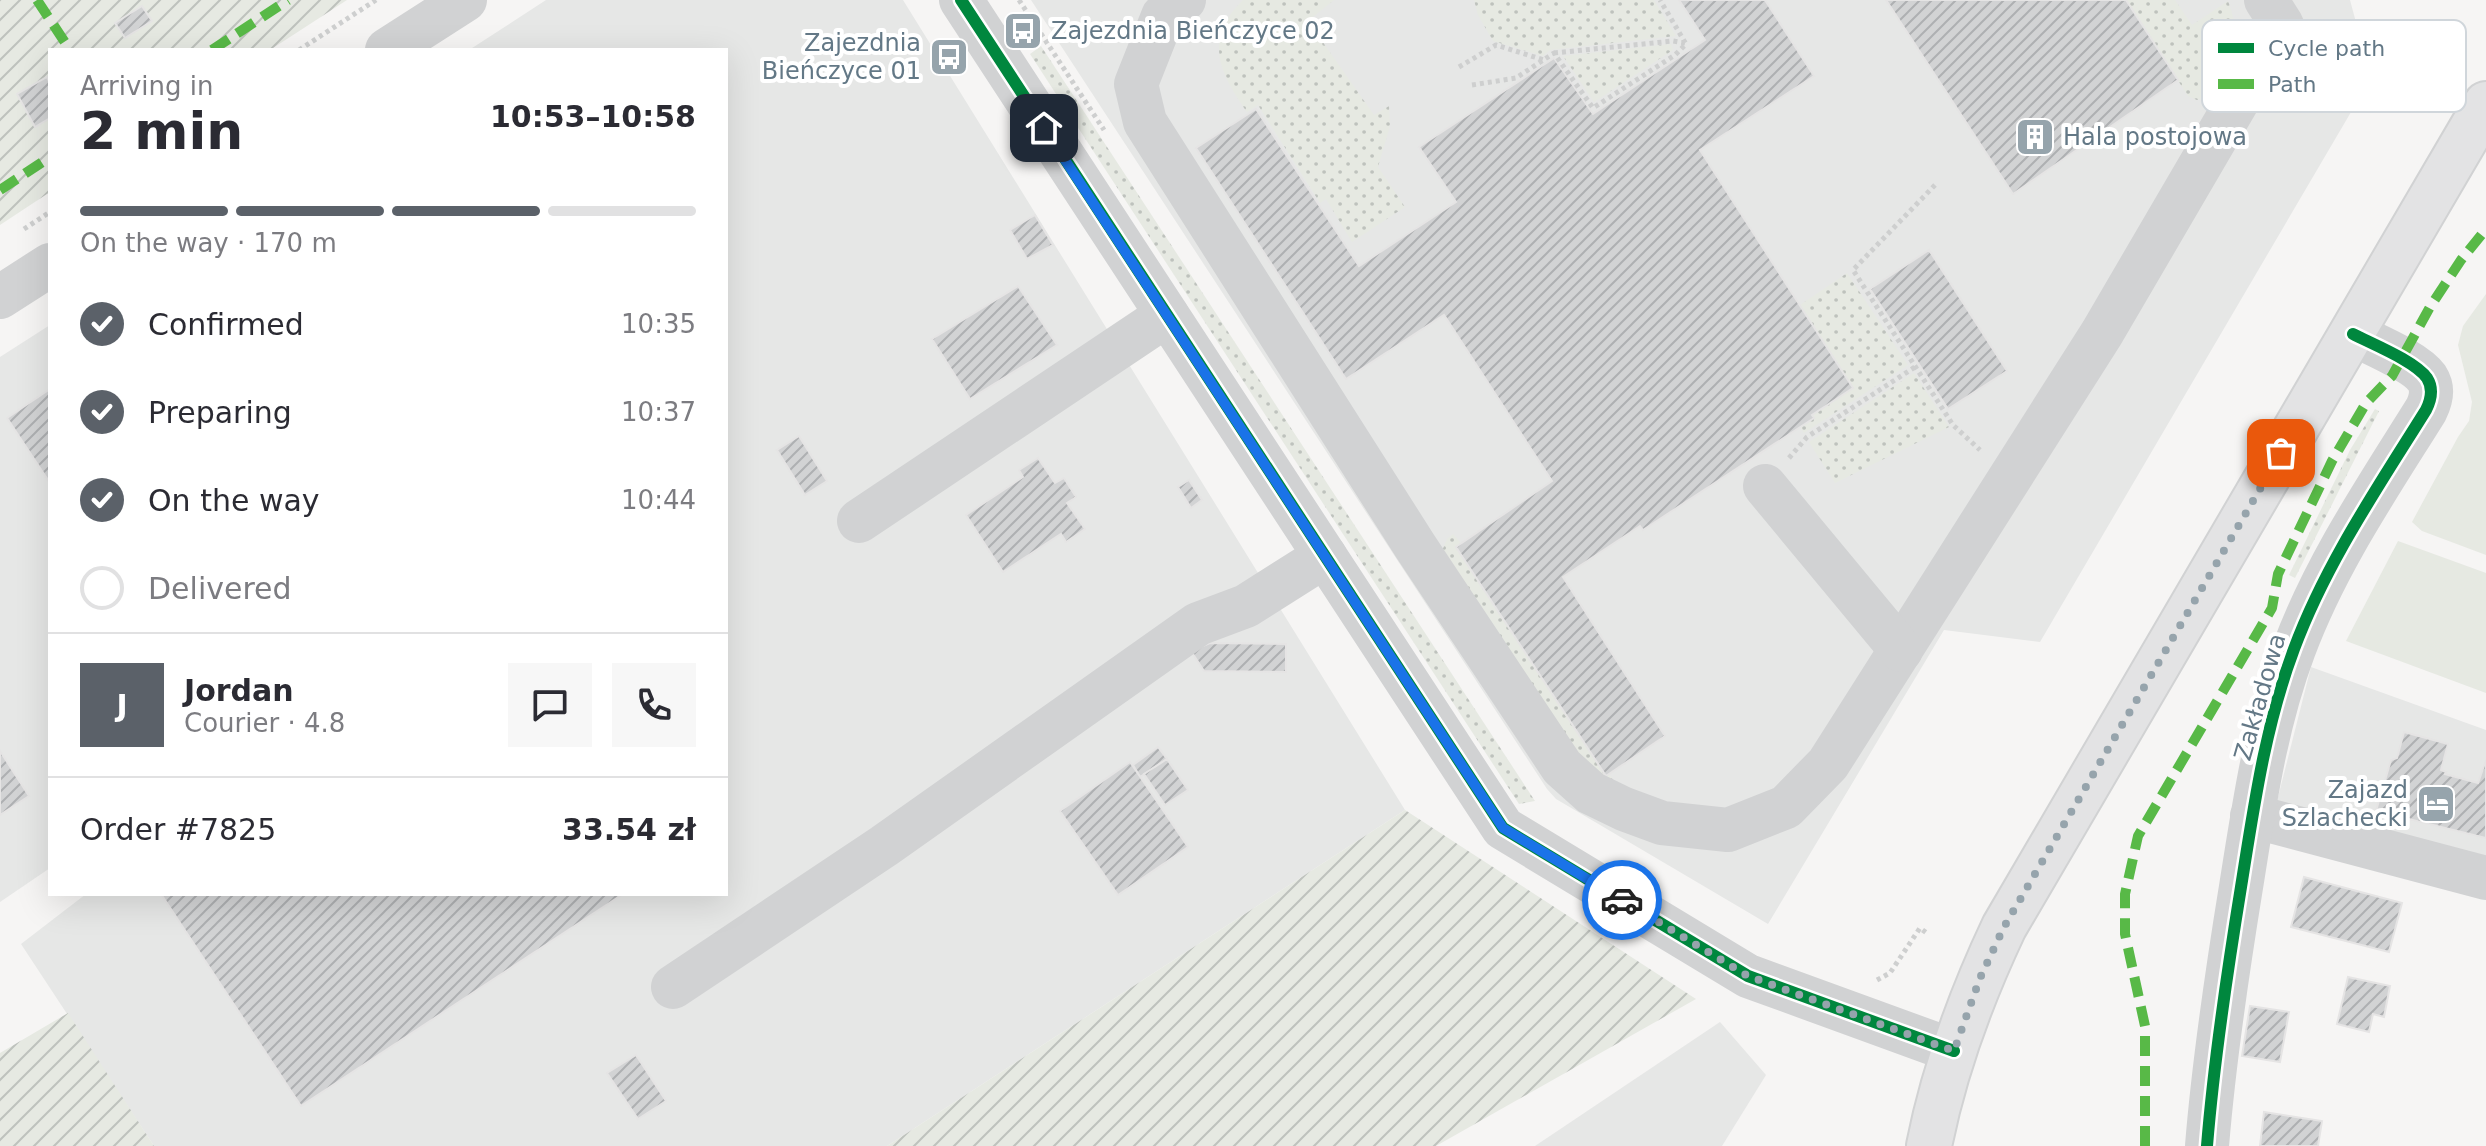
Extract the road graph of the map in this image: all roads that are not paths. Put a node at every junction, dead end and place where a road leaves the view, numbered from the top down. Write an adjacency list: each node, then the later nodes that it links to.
1 (465, 0): 4 (street)
2 (961, 0): 9 (street)
3 (1184, 0): 14 (street)
4 (390, 48)
5 (2486, 104): 10 (main road)
6 (2222, 112): 14 (street)
7 (48, 266): 8 (street)
8 (0, 297)
9 (1167, 315): 12 (street); 13 (street)
10 (2353, 334): 15 (street, Zakładowa); 18 (main road)
11 (1765, 486): 14 (street)
12 (859, 521)
13 (1325, 556): 17 (street); 18 (street)
14 (1901, 650)
15 (2252, 816): 16 (street); 20 (street, Zakładowa)
16 (2486, 878)
17 (673, 987)
18 (1954, 1051): 19 (main road)
19 (1929, 1146)
20 (2207, 1146)

